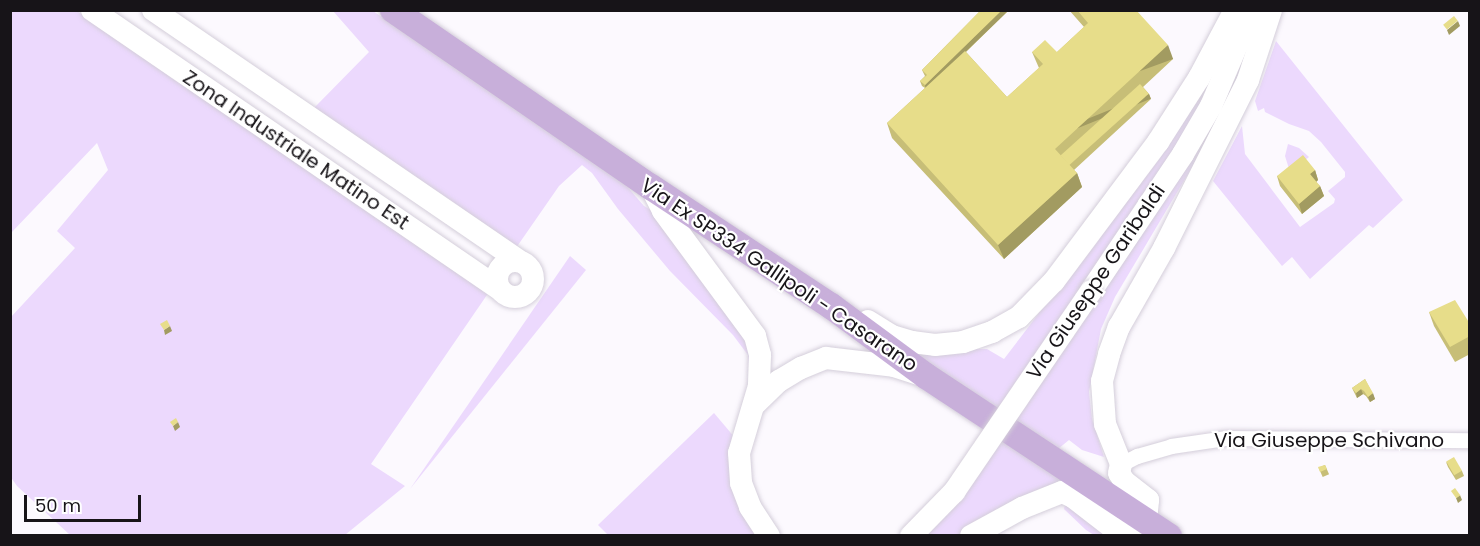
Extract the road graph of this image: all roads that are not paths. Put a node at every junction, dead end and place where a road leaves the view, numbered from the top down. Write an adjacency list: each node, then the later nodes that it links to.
1 (92, 10): 8 (main road, Zona Industriale Matino Est)
2 (153, 10): 7 (main road, Zona Industriale Matino Est)
3 (393, 10): 10 (main road, Via Ex SP334 Gallipoli - Casarano)
4 (1235, 10): 14 (main road)
5 (1252, 10): 21 (main road, Via Giuseppe Garibaldi, bridge)
6 (1271, 10): 18 (main road)
7 (174, 25): 8 (main road); 9 (main road, Zona Industriale Matino Est)
8 (154, 54): 11 (main road, Zona Industriale Matino Est)
9 (379, 166): 11 (main road); 12 (main road, Zona Industriale Matino Est)
10 (651, 188): 14 (main road, Via Ex SP334 Gallipoli - Casarano); 16 (main road)
11 (360, 192): 13 (main road, Zona Industriale Matino Est)
12 (518, 260): 13 (main road); 13 (main road, Zona Industriale Matino Est)
13 (500, 289)
14 (831, 306): 15 (main road, Via Ex SP334 Gallipoli - Casarano)
15 (926, 376): 16 (main road); 19 (main road, Via Ex SP334 Gallipoli - Casarano)
16 (754, 405): 20 (main road)
17 (1470, 440): 18 (street, Via Giuseppe Schivano)
18 (1121, 464): 19 (main road)
19 (1146, 520): 22 (main road); 23 (main road, Via Ex SP334 Gallipoli - Casarano)
20 (769, 536)
21 (911, 536)
22 (971, 536)
23 (1169, 536)

